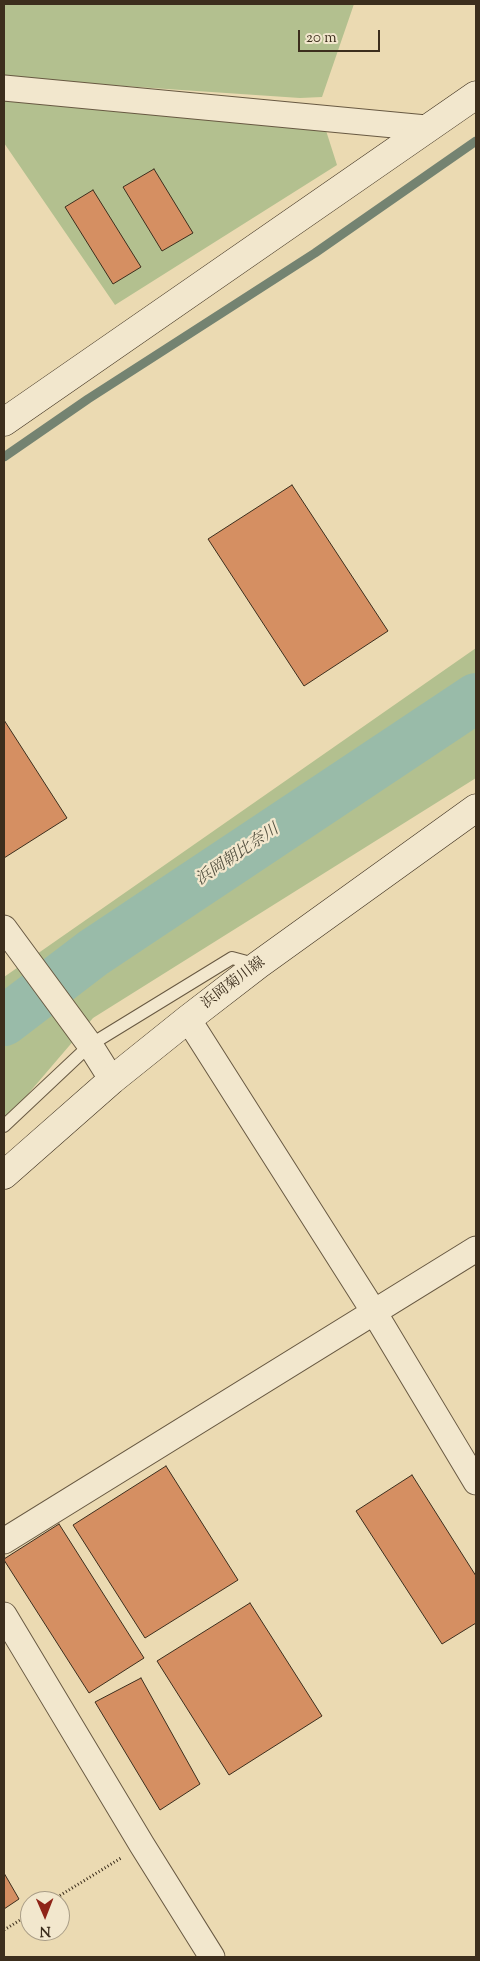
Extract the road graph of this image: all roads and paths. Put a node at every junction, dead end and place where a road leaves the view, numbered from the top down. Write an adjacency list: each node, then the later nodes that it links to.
1 (4, 88): 3 (street)
2 (476, 94): 3 (main road)
3 (426, 128): 4 (main road)
4 (4, 422)
5 (476, 808): 7 (main road, 浜岡菊川線)
6 (4, 928): 9 (street)
7 (258, 965): 8 (main road, 浜岡菊川線); 9 (lane)
8 (188, 1019): 10 (main road, 浜岡菊川線); 14 (street)
9 (90, 1045): 10 (street); 11 (lane)
10 (112, 1080): 12 (main road, 浜岡菊川線)
11 (4, 1126)
12 (4, 1175)
13 (476, 1249): 14 (street)
14 (374, 1312): 15 (street); 16 (street)
15 (476, 1482)
16 (4, 1541)
17 (4, 1615): 18 (street)
18 (142, 1845): 19 (path); 22 (street)
19 (67, 1891)
20 (20, 1920): 21 (path)
21 (4, 1930)
22 (212, 1957)

